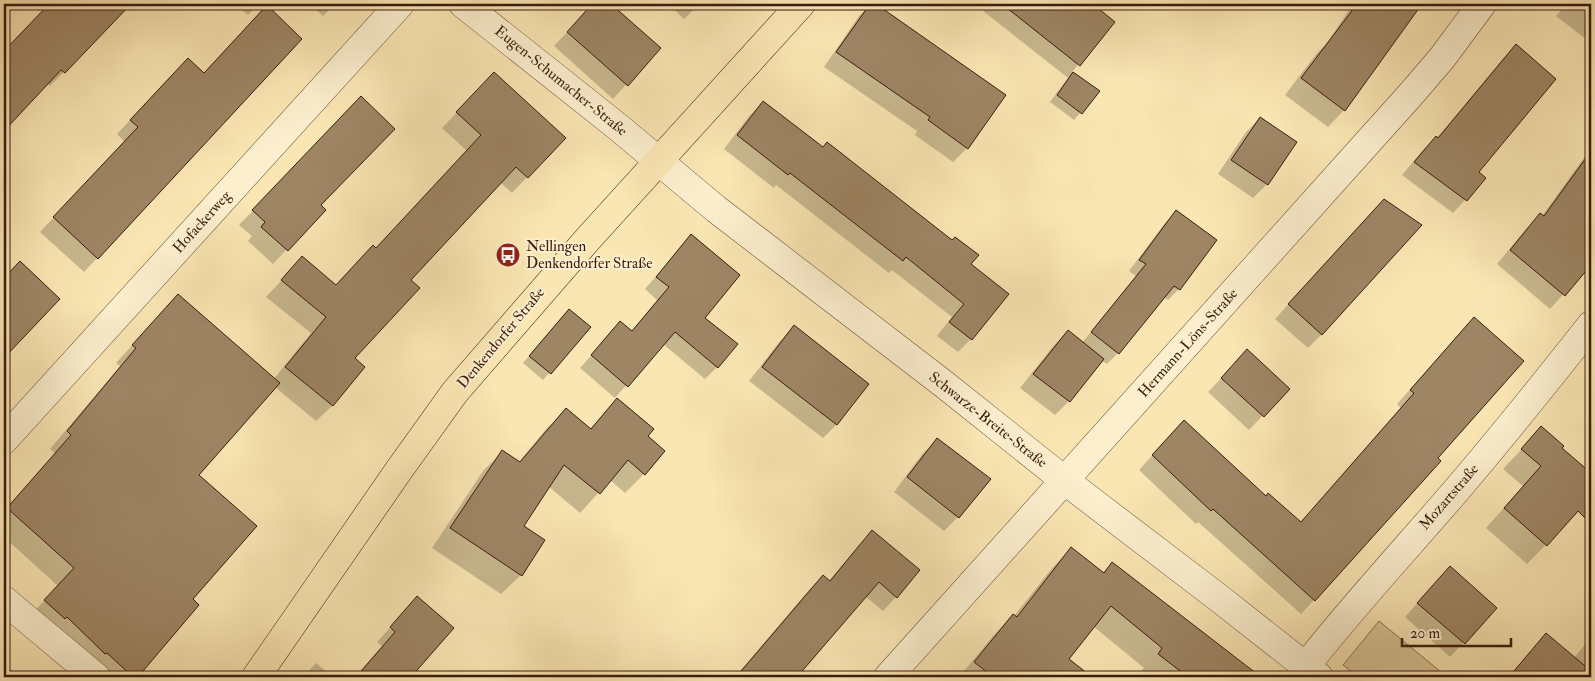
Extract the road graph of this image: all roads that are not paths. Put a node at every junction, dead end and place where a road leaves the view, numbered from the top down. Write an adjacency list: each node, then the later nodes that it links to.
1 (400, 4): 7 (street, Hofackerweg)
2 (463, 4): 5 (street, Eugen-Schumacher-Straße)
3 (801, 4): 5 (main road, Denkendorfer Straße)
4 (1482, 4): 8 (street, Hermann-Löns-Straße)
5 (658, 161): 8 (street, Schwarze-Breite-Straße); 12 (main road, Denkendorfer Straße)
6 (1591, 325): 10 (street, Mozartstraße)
7 (4, 440)
8 (1064, 480): 10 (street, Schwarze-Breite-Straße); 13 (street, Hermann-Löns-Straße)
9 (4, 600): 11 (street)
10 (1312, 672)
11 (96, 677)
12 (256, 677)
13 (888, 677)

